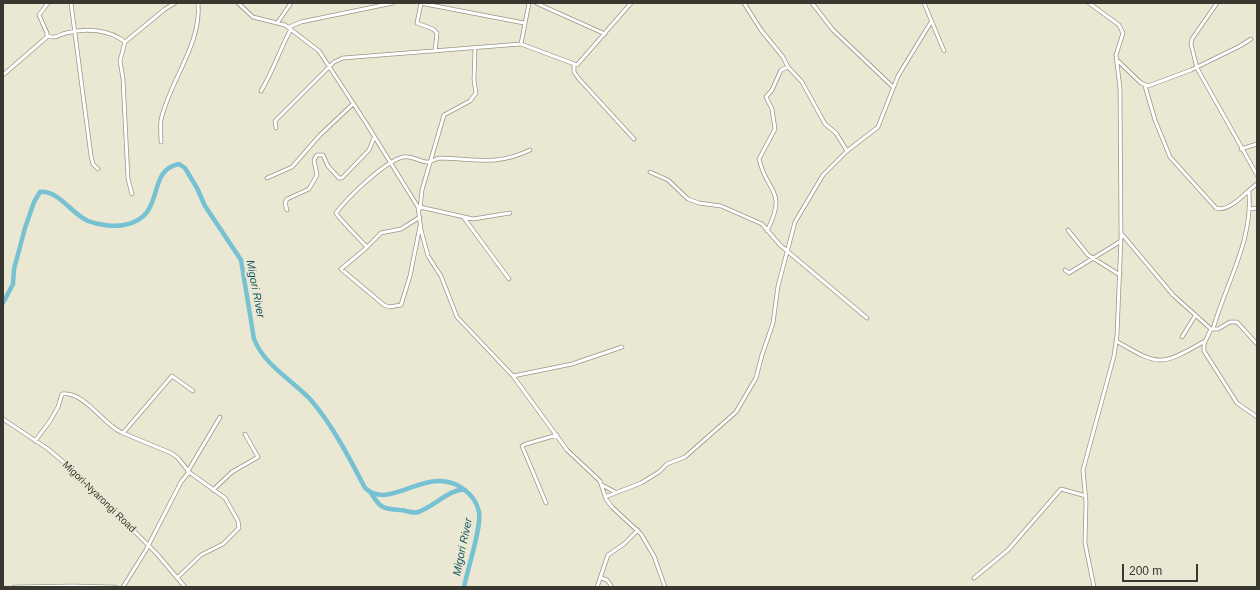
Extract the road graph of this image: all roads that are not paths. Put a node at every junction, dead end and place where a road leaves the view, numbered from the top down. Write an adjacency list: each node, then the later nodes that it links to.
1 (48, 3): 25 (street)
2 (71, 3): 23 (street)
3 (176, 3): 27 (street)
4 (198, 3): 45 (street)
5 (238, 3): 19 (street)
6 (291, 3): 19 (street)
7 (393, 3): 22 (street)
8 (420, 3): 21 (street); 30 (street)
9 (529, 3): 21 (street)
10 (536, 3): 18 (street)
11 (549, 3): 18 (street)
12 (631, 3): 24 (street)
13 (744, 3): 35 (street)
14 (812, 3): 39 (street)
15 (924, 3): 20 (street)
16 (1089, 3): 32 (street)
17 (1217, 3): 36 (street)
18 (548, 8): 24 (street)
19 (278, 22): 22 (street)
20 (932, 22): 31 (street); 39 (street)
21 (524, 23): 28 (street)
22 (290, 28): 34 (street); 40 (street)
23 (75, 31): 25 (street); 27 (street); 52 (street)
24 (605, 34): 33 (street)
25 (48, 36): 37 (street)
26 (1251, 39): 36 (street)
27 (125, 42): 58 (street)
28 (521, 44): 29 (street); 33 (street)
29 (475, 48): 30 (street); 50 (street)
30 (435, 51): 34 (street)
31 (944, 52)
32 (1117, 59): 38 (street); 70 (street)
33 (574, 64): 44 (street)
34 (330, 67): 41 (street); 42 (street)
35 (788, 67): 49 (street); 68 (street)
36 (1197, 67): 38 (street); 47 (street)
37 (3, 76)
38 (1145, 86): 57 (street)
39 (893, 87): 49 (street)
40 (261, 91)
41 (353, 104): 43 (street); 55 (street)
42 (276, 128)
43 (374, 138): 51 (street); 62 (street)
44 (634, 139)
45 (161, 142)
46 (1257, 144): 47 (street)
47 (1241, 149): 54 (street)
48 (530, 150): 50 (street)
49 (847, 151): 73 (street)
50 (431, 161): 51 (street); 59 (street)
51 (390, 162): 63 (street); 72 (street)
52 (98, 169)
53 (650, 172): 68 (street)
54 (1257, 175)
55 (267, 178)
56 (1257, 184): 57 (street)
57 (1249, 192): 61 (street)
58 (132, 194)
59 (420, 207): 63 (street); 66 (street)
60 (1257, 208): 61 (street)
61 (1250, 209): 80 (street)
62 (287, 210)
63 (419, 212): 65 (street)
64 (510, 213): 66 (street)
65 (420, 217): 67 (street); 72 (street)
66 (464, 218): 77 (street)
67 (420, 225): 72 (street); 86 (street)
68 (766, 230): 73 (street)
69 (1068, 230): 74 (street)
70 (1121, 233): 71 (street); 78 (street)
71 (1121, 241): 74 (street); 76 (street)
72 (367, 247)
73 (787, 251): 79 (street); 98 (street)
74 (1092, 258): 75 (street); 76 (street)
75 (1065, 270)
76 (1120, 275): 83 (street)
77 (509, 279)
78 (1196, 316): 80 (street); 81 (street)
79 (867, 318)
80 (1212, 329): 82 (street); 84 (street)
81 (1182, 337)
82 (1206, 340): 83 (street); 89 (street)
83 (1116, 341): 99 (street)
84 (1257, 344)
85 (622, 347): 86 (street)
86 (513, 376): 93 (street)
87 (192, 391): 91 (street)
88 (220, 417): 95 (street)
89 (1257, 417)
90 (3, 419): 94 (street, Migori-Nyarongi Road)
91 (124, 433): 94 (street); 95 (street)
92 (245, 434): 97 (street)
93 (557, 435): 96 (street); 101 (street)
94 (35, 441): 103 (street, Migori-Nyarongi Road)
95 (188, 472): 97 (street); 103 (street)
96 (602, 485): 98 (street); 100 (street)
97 (213, 490): 104 (street)
98 (615, 492): 100 (street)
99 (1086, 496): 106 (street); 114 (street)
100 (605, 497): 102 (street)
101 (546, 503)
102 (638, 530): 105 (street); 113 (street)
103 (148, 545): 104 (street, Migori-Nyarongi Road); 109 (street)
104 (177, 578): 110 (street, Migori-Nyarongi Road)
105 (601, 578): 111 (street); 112 (street)
106 (974, 578)
107 (14, 587): 108 (street)
108 (116, 587)
109 (123, 587)
110 (185, 587)
111 (597, 587)
112 (612, 587)
113 (664, 587)
114 (1094, 587)

